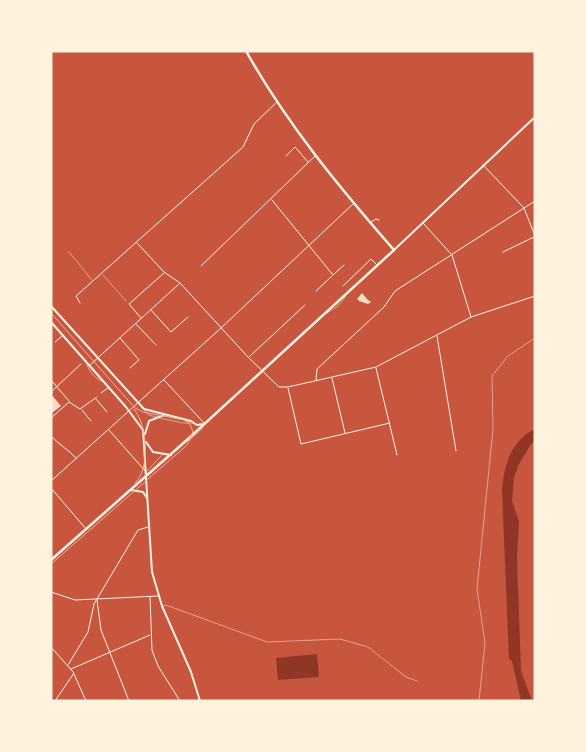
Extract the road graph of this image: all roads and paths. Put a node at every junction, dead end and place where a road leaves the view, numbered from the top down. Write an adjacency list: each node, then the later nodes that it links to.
1 (246, 51): 2 (main road)
2 (277, 102): 5 (main road); 16 (street)
3 (535, 117): 7 (main road)
4 (286, 156): 6 (street)
5 (315, 156): 6 (street); 10 (main road)
6 (309, 163): 8 (street)
7 (483, 164): 11 (street); 14 (main road)
8 (271, 199): 17 (street); 24 (street)
9 (535, 201): 11 (street)
10 (354, 203): 13 (main road); 17 (street)
11 (524, 208): 15 (street); 21 (street)
12 (379, 220): 13 (street)
13 (370, 222): 18 (main road)
14 (422, 222): 18 (main road); 21 (street)
15 (535, 236): 20 (street)
16 (137, 243): 25 (street); 26 (street)
17 (308, 245): 27 (street); 43 (street)
18 (394, 250): 23 (main road)
19 (69, 252): 28 (lane)
20 (502, 252)
21 (452, 255): 40 (street); 61 (street)
22 (344, 265): 27 (street)
23 (377, 265): 30 (street); 57 (main road)
24 (202, 266)
25 (164, 272): 29 (street); 34 (street)
26 (101, 273): 28 (street); 34 (path)
27 (333, 275): 31 (street)
28 (92, 280): 33 (street)
29 (180, 283): 37 (street); 43 (street)
30 (343, 286)
31 (316, 291)
32 (535, 296): 40 (street)
33 (80, 303)
34 (129, 304): 39 (street)
35 (305, 305): 51 (street)
36 (51, 306): 50 (main road)
37 (150, 310): 38 (street); 39 (street)
38 (188, 317)
39 (141, 318): 42 (street)
40 (471, 318): 45 (street)
41 (51, 322): 44 (main road)
42 (136, 323): 46 (street); 49 (street)
43 (221, 328): 51 (street); 60 (street)
44 (63, 335): 48 (street); 52 (main road)
45 (436, 336): 55 (street); 88 (street)
46 (119, 338): 50 (street); 56 (street)
47 (535, 338): 118 (path)
48 (56, 342)
49 (156, 346)
50 (98, 358): 54 (street); 69 (main road)
51 (248, 358): 57 (street)
52 (85, 361): 54 (main road); 62 (lane)
53 (81, 364): 63 (street)
54 (90, 366): 62 (main road)
55 (376, 367): 58 (street); 80 (street)
56 (130, 368)
57 (262, 371): 65 (street); 79 (main road)
58 (332, 377): 61 (street); 83 (street)
59 (51, 380): 63 (street)
60 (163, 380): 69 (street); 79 (street)
61 (316, 381): 65 (street)
62 (104, 382): 64 (main road)
63 (57, 386): 66 (street); 68 (street)
64 (108, 387): 67 (street); 72 (main road)
65 (288, 388): 83 (street)
66 (52, 391)
67 (101, 393)
68 (68, 402): 71 (street); 76 (street)
69 (138, 402): 70 (main road); 72 (street)
70 (143, 408): 74 (main road); 75 (lane)
71 (81, 409): 73 (street); 77 (street)
72 (129, 411): 81 (street); 85 (main road)
73 (107, 412)
74 (166, 415): 75 (main road); 78 (main road)
75 (156, 417): 78 (lane); 85 (main road)
76 (51, 418)
77 (91, 421)
78 (194, 423): 79 (main road); 82 (main road)
79 (205, 423): 82 (main road); 87 (lane)
80 (390, 423): 83 (street); 91 (street)
81 (108, 429): 92 (street); 93 (street)
82 (196, 432): 87 (main road)
83 (345, 434)
84 (51, 436): 92 (street)
85 (145, 436): 86 (main road)
86 (146, 440): 89 (main road); 93 (main road)
87 (185, 442): 90 (main road)
88 (456, 451)
89 (162, 455): 90 (main road); 93 (lane)
90 (171, 455): 93 (main road)
91 (397, 455)
92 (77, 458): 94 (street)
93 (147, 473): 96 (main road); 97 (main road)
94 (51, 481)
95 (51, 488): 99 (street)
96 (131, 490): 97 (main road); 99 (main road)
97 (148, 503): 98 (main road)
98 (148, 527): 103 (main road); 104 (street)
99 (86, 529): 100 (main road)
100 (51, 560)
101 (51, 592): 104 (street)
102 (150, 596): 103 (street); 104 (street); 106 (street)
103 (158, 596): 105 (main road)
104 (97, 599): 108 (street); 109 (street)
105 (162, 606): 112 (lane); 117 (main road)
106 (151, 635): 108 (street); 116 (street)
107 (51, 647): 109 (street)
108 (110, 652): 110 (street); 115 (street)
109 (68, 665): 110 (street)
110 (71, 669): 111 (street)
111 (74, 673): 113 (street); 114 (street)
112 (417, 681)
113 (54, 701)
114 (86, 701)
115 (129, 701)
116 (180, 701)
117 (200, 701)
118 (479, 701)

